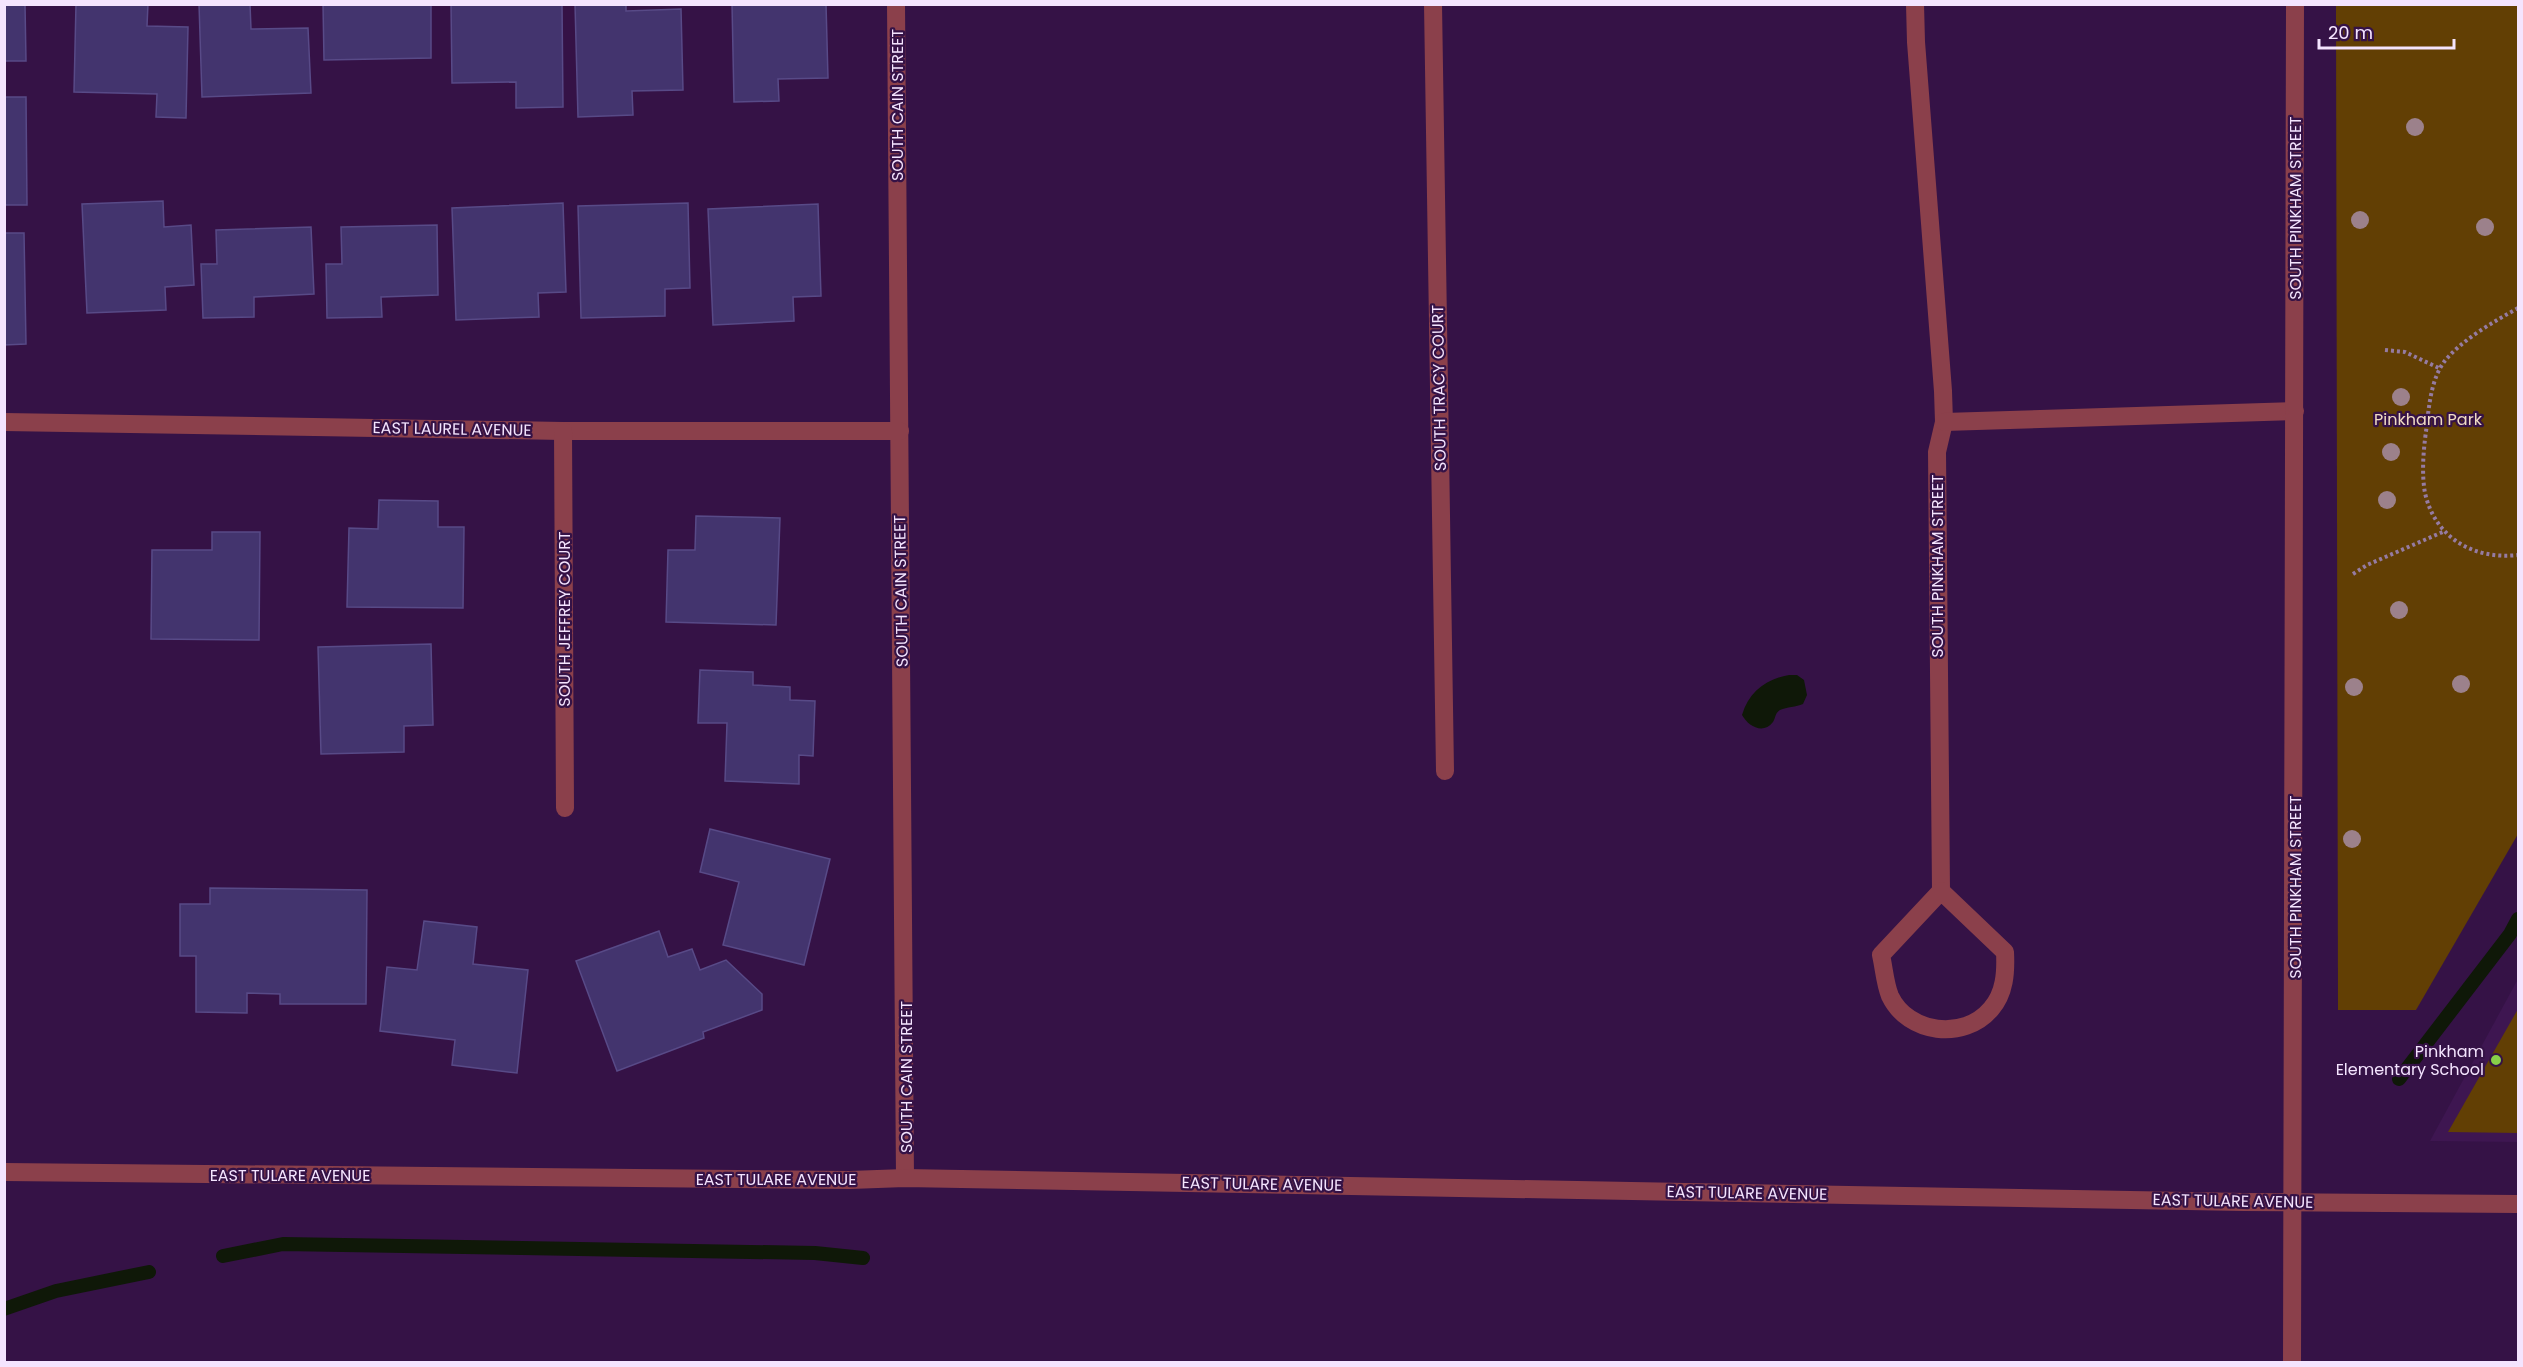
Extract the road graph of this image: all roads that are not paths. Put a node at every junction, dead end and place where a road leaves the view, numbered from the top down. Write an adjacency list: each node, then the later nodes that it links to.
1 (896, 4): 9 (street, SOUTH CAIN STREET)
2 (1433, 4): 10 (street, SOUTH TRACY COURT)
3 (1915, 4): 7 (street, SOUTH PINKHAM STREET)
4 (2295, 4): 5 (street, SOUTH PINKHAM STREET)
5 (2295, 411): 7 (street); 15 (street, SOUTH PINKHAM STREET)
6 (4, 422): 8 (street, EAST LAUREL AVENUE)
7 (1944, 422): 12 (street, SOUTH PINKHAM STREET)
8 (563, 431): 9 (street, EAST LAUREL AVENUE); 11 (street, SOUTH JEFFREY COURT)
9 (900, 431): 14 (street, SOUTH CAIN STREET)
10 (1445, 771)
11 (565, 808)
12 (1941, 891): 12 (street)
13 (4, 1172): 14 (street, EAST TULARE AVENUE)
14 (905, 1178): 15 (street, EAST TULARE AVENUE)
15 (2294, 1203): 16 (street, EAST TULARE AVENUE); 17 (street, SOUTH PINKHAM STREET)
16 (2518, 1204)
17 (2292, 1362)

